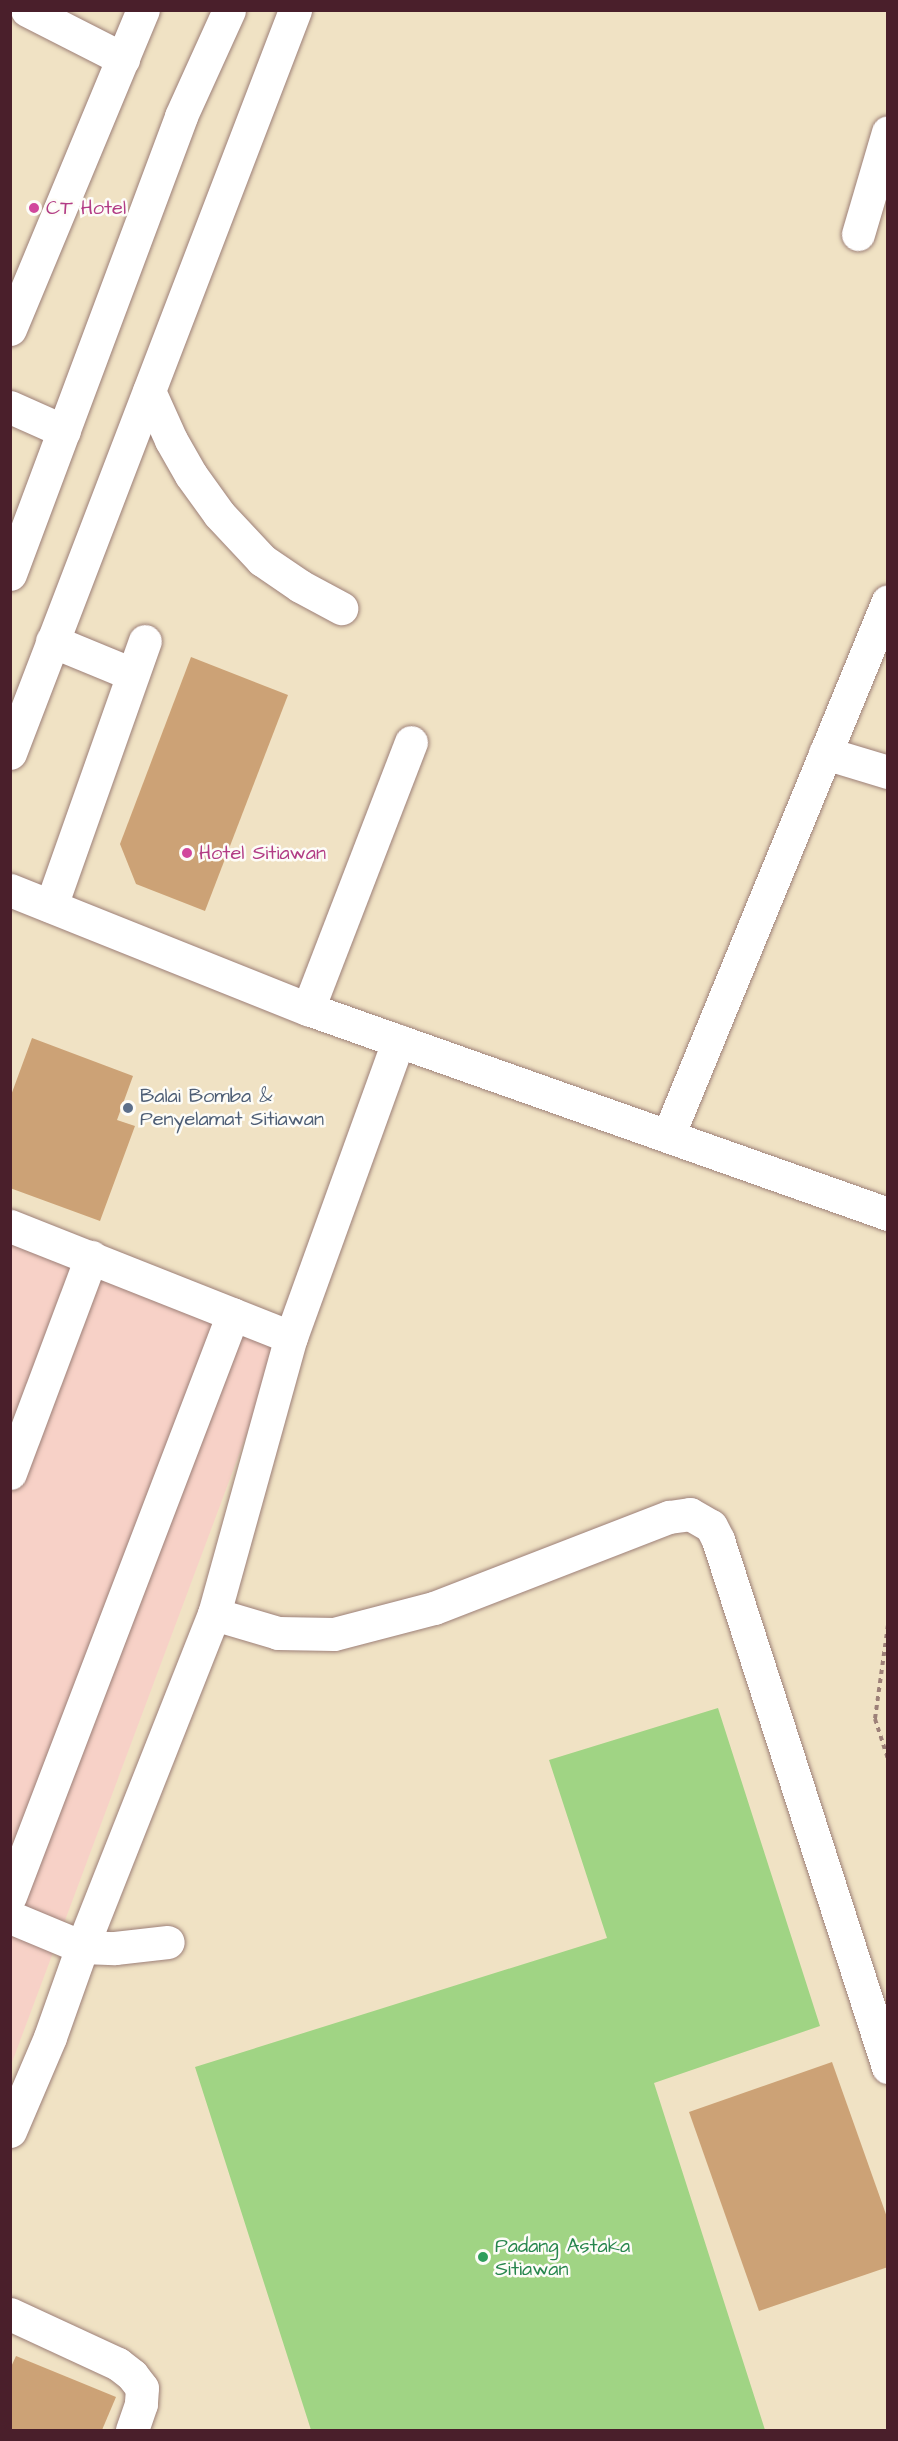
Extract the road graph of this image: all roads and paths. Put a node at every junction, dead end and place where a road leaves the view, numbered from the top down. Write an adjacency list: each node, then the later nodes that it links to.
1 (27, 10): 5 (main road)
2 (143, 10): 5 (main road)
3 (229, 10): 11 (main road)
4 (296, 10): 9 (main road)
5 (123, 59): 8 (main road)
6 (888, 132): 7 (main road)
7 (858, 234)
8 (10, 329)
9 (149, 391): 14 (main road); 15 (main road)
10 (10, 407): 11 (main road)
11 (64, 430): 12 (main road)
12 (10, 574)
13 (888, 601): 20 (main road)
14 (341, 608)
15 (52, 641): 17 (main road); 19 (main road)
16 (145, 641): 17 (main road)
17 (132, 674): 23 (main road)
18 (411, 742): 24 (main road)
19 (10, 753)
20 (825, 753): 21 (main road); 26 (main road)
21 (888, 772)
22 (10, 890): 23 (main road)
23 (51, 906): 24 (main road)
24 (308, 1009): 25 (main road)
25 (398, 1041): 26 (main road); 31 (main road)
26 (668, 1136): 27 (main road)
27 (888, 1214)
28 (10, 1226): 29 (main road)
29 (91, 1257): 30 (main road); 32 (main road)
30 (233, 1314): 31 (main road); 36 (main road)
31 (291, 1337): 33 (main road)
32 (10, 1473)
33 (214, 1614): 39 (main road); 40 (main road)
34 (888, 1625): 35 (path)
35 (888, 1759)
36 (10, 1896)
37 (10, 1917): 39 (main road)
38 (168, 1942): 39 (main road)
39 (82, 1947): 41 (main road)
40 (888, 2067)
41 (10, 2132)
42 (10, 2314): 43 (main road)
43 (132, 2430)

